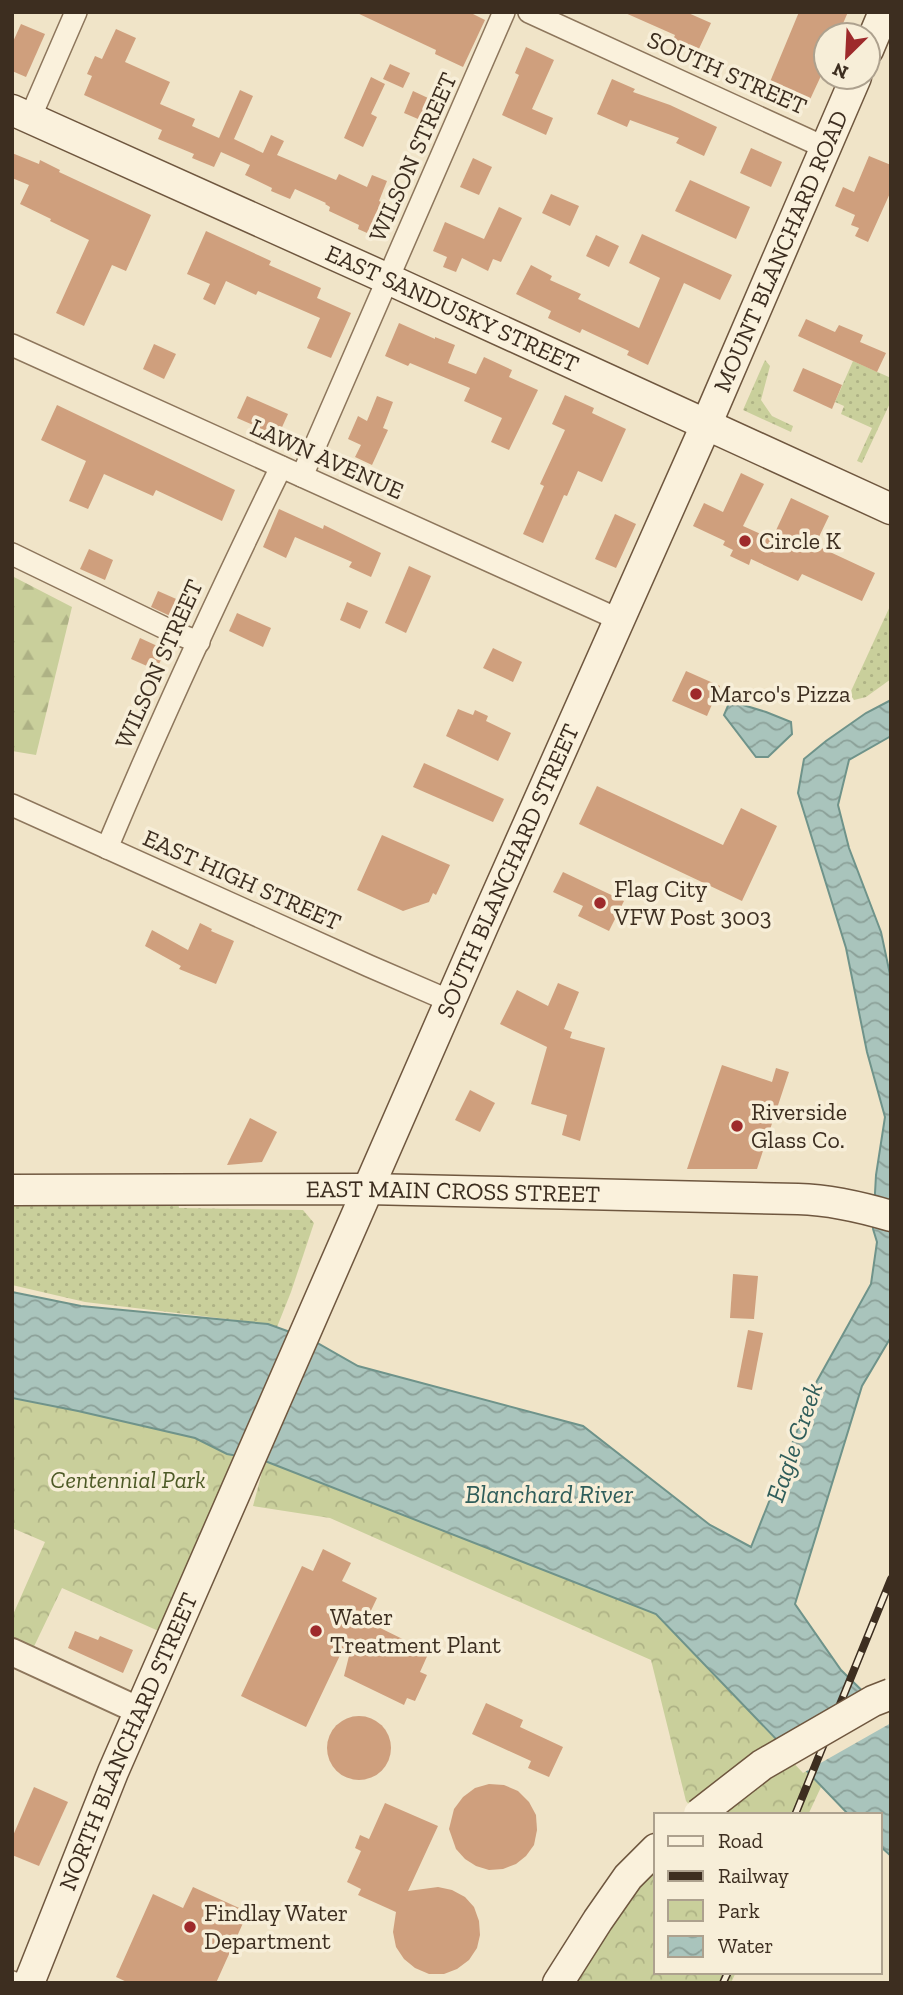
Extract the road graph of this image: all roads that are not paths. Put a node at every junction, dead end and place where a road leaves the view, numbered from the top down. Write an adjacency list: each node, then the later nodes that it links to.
1 (76, 12): 5 (street)
2 (504, 12): 7 (street, WILSON STREET)
3 (529, 12): 6 (street, SOUTH STREET)
4 (850, 91): 6 (main road, MOUNT BLANCHARD ROAD)
5 (21, 114): 7 (main road, EAST SANDUSKY STREET)
6 (826, 148): 9 (main road, MOUNT BLANCHARD ROAD)
7 (388, 279): 9 (main road, EAST SANDUSKY STREET); 11 (street, WILSON STREET)
8 (12, 345): 10 (street, LAWN AVENUE)
9 (706, 425): 12 (main road, EAST SANDUSKY STREET); 14 (main road, SOUTH BLANCHARD STREET)
10 (281, 467): 11 (street, LAWN AVENUE); 15 (street, WILSON STREET)
11 (302, 476): 14 (street, LAWN AVENUE)
12 (891, 509)
13 (12, 554): 15 (street)
14 (620, 620): 18 (main road, SOUTH BLANCHARD STREET)
15 (199, 642): 17 (street, WILSON STREET)
16 (12, 805): 17 (street, EAST HIGH STREET)
17 (107, 848): 18 (street, EAST HIGH STREET)
18 (450, 1001): 19 (main road, SOUTH BLANCHARD STREET)
19 (367, 1189): 20 (main road, EAST MAIN CROSS STREET); 21 (main road, EAST MAIN CROSS STREET); 22 (main road, SOUTH BLANCHARD STREET)
20 (12, 1191)
21 (877, 1212)
22 (312, 1318): 25 (main road, NORTH BLANCHARD STREET)
23 (12, 1652): 25 (street)
24 (891, 1694): 26 (main road, bridge)
25 (140, 1710): 28 (main road, NORTH BLANCHARD STREET)
26 (700, 1813)
27 (654, 1851): 29 (main road)
28 (29, 1983)
29 (558, 1983)

